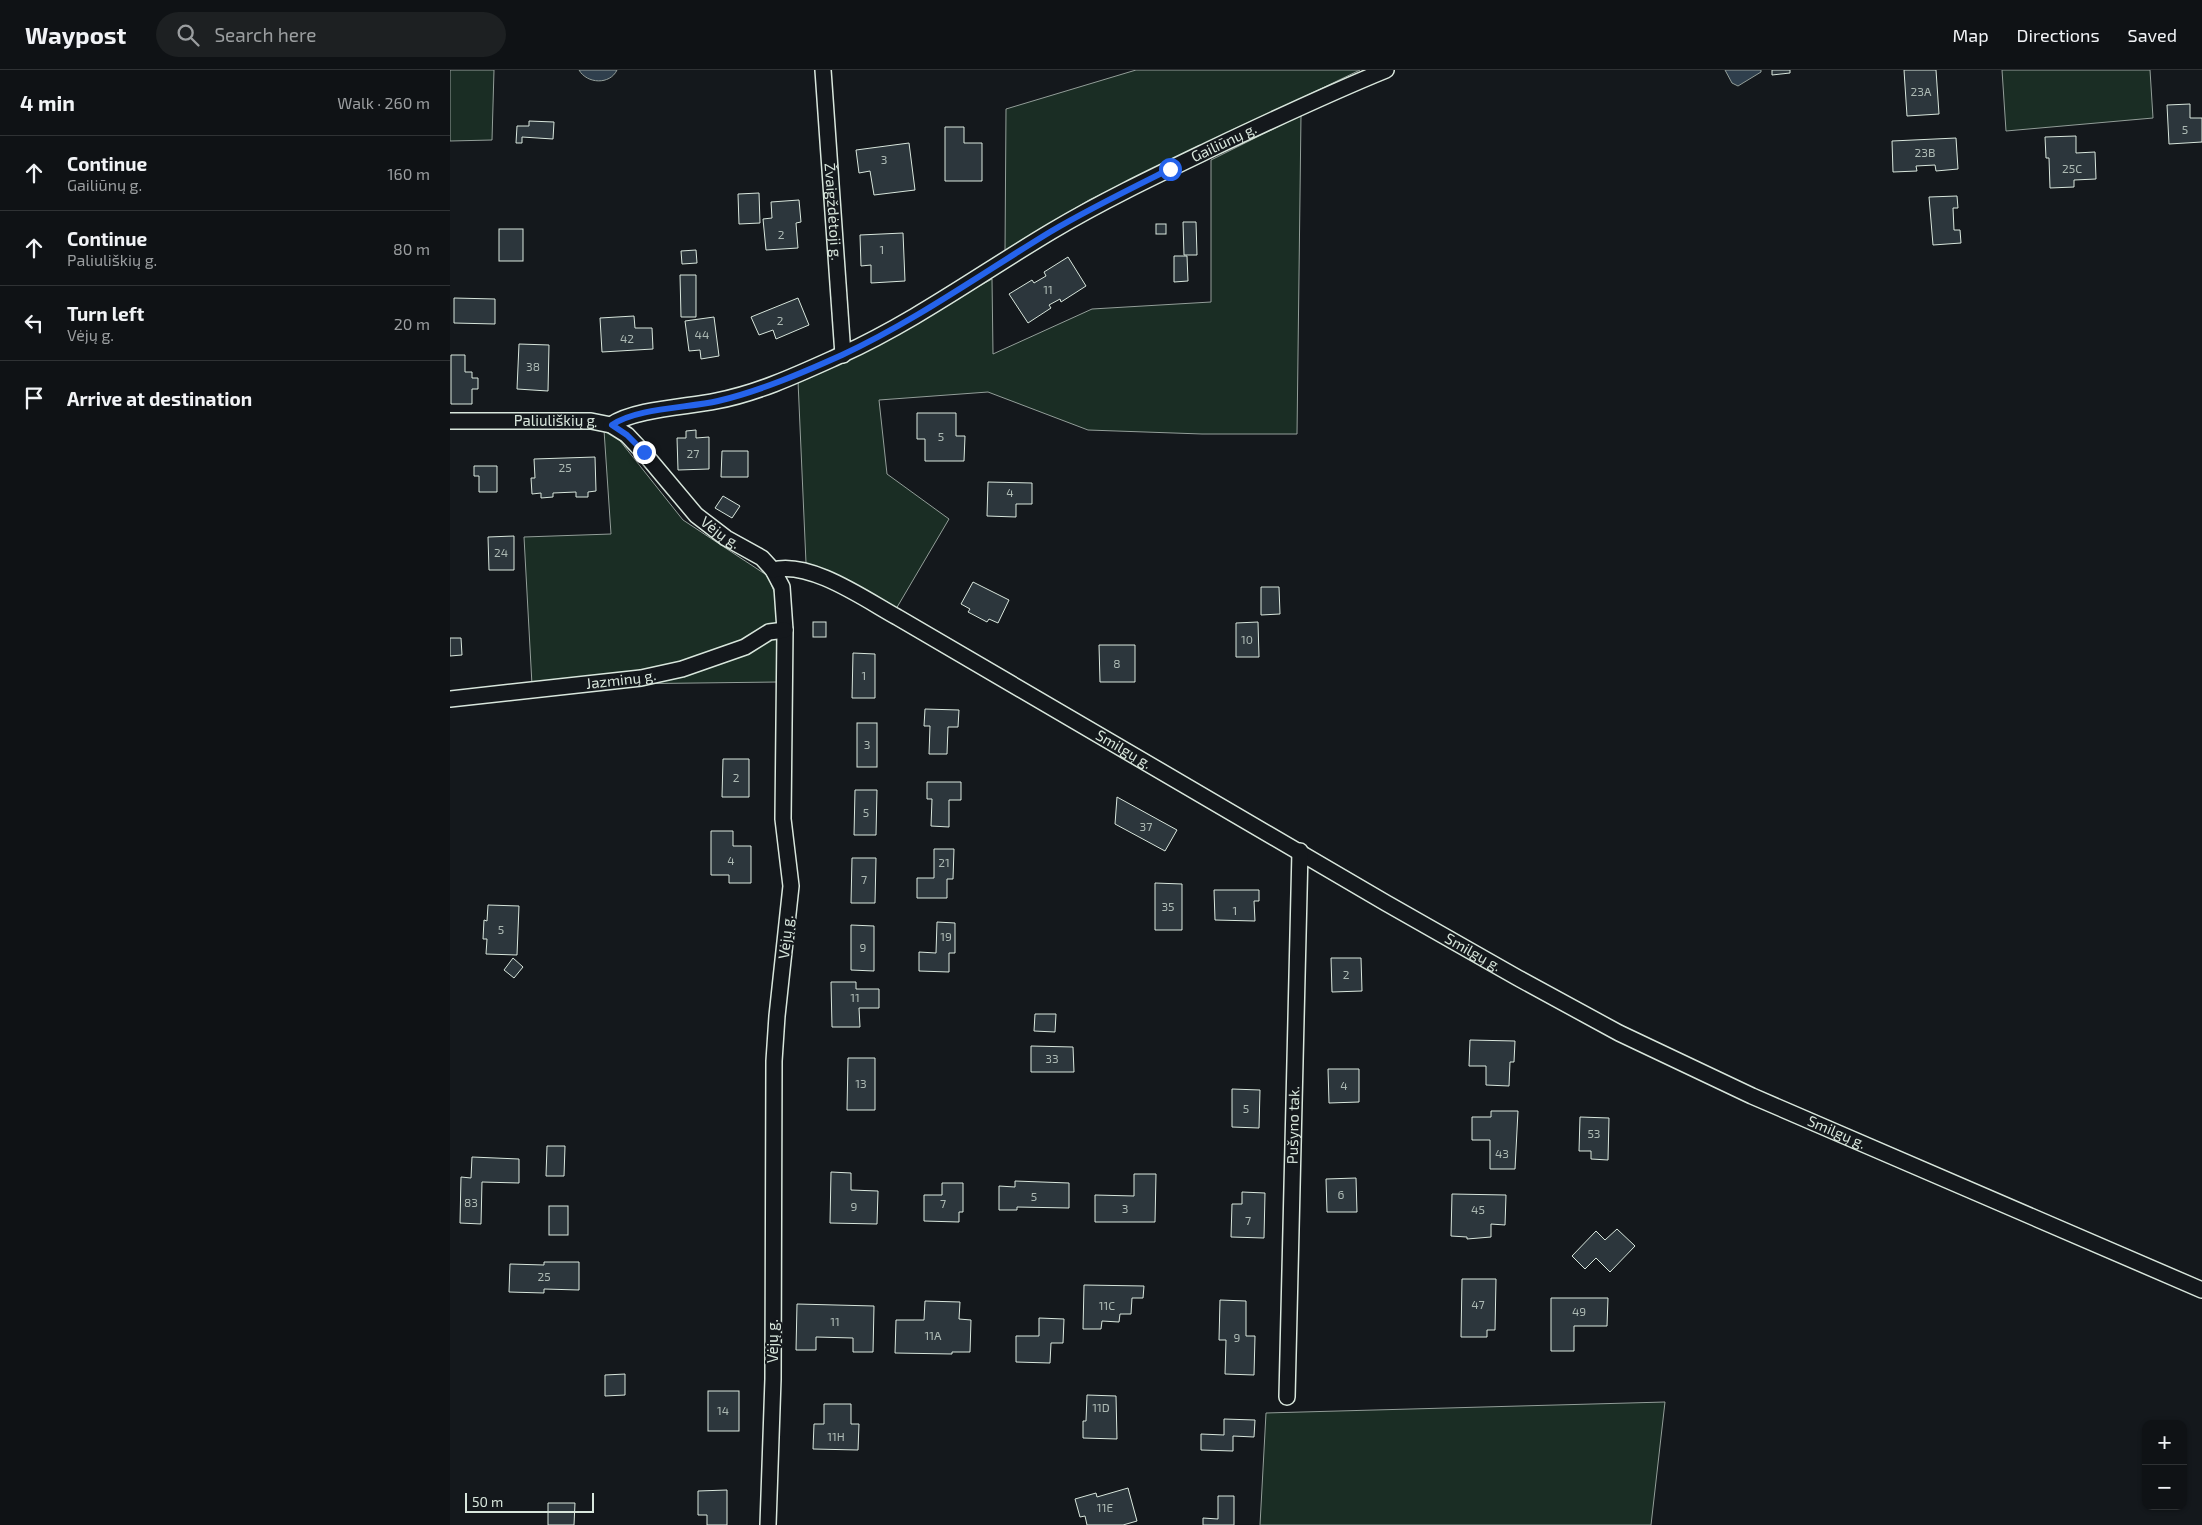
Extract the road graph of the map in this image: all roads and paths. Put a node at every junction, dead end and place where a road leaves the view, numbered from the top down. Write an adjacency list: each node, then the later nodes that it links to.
1 (823, 70): 3 (street, Žvaigždėtoji g.)
2 (1386, 70): 3 (street, Gailiūnų g.)
3 (843, 355): 4 (street, Gailiūnų g.)
4 (804, 371): 6 (street, Paliuliškių g.)
5 (450, 421): 6 (street, Paliuliškių g.)
6 (612, 425): 7 (street, Vėjų g.)
7 (773, 570): 8 (street, Vėjų g.); 10 (street, Smilgų g.)
8 (785, 630): 9 (street, Jazminų g.); 13 (street, Vėjų g.)
9 (450, 699)
10 (1300, 851): 11 (street, Smilgų g.); 12 (street, Pušyno tak.)
11 (2202, 1290)
12 (1287, 1397)
13 (768, 1525)

